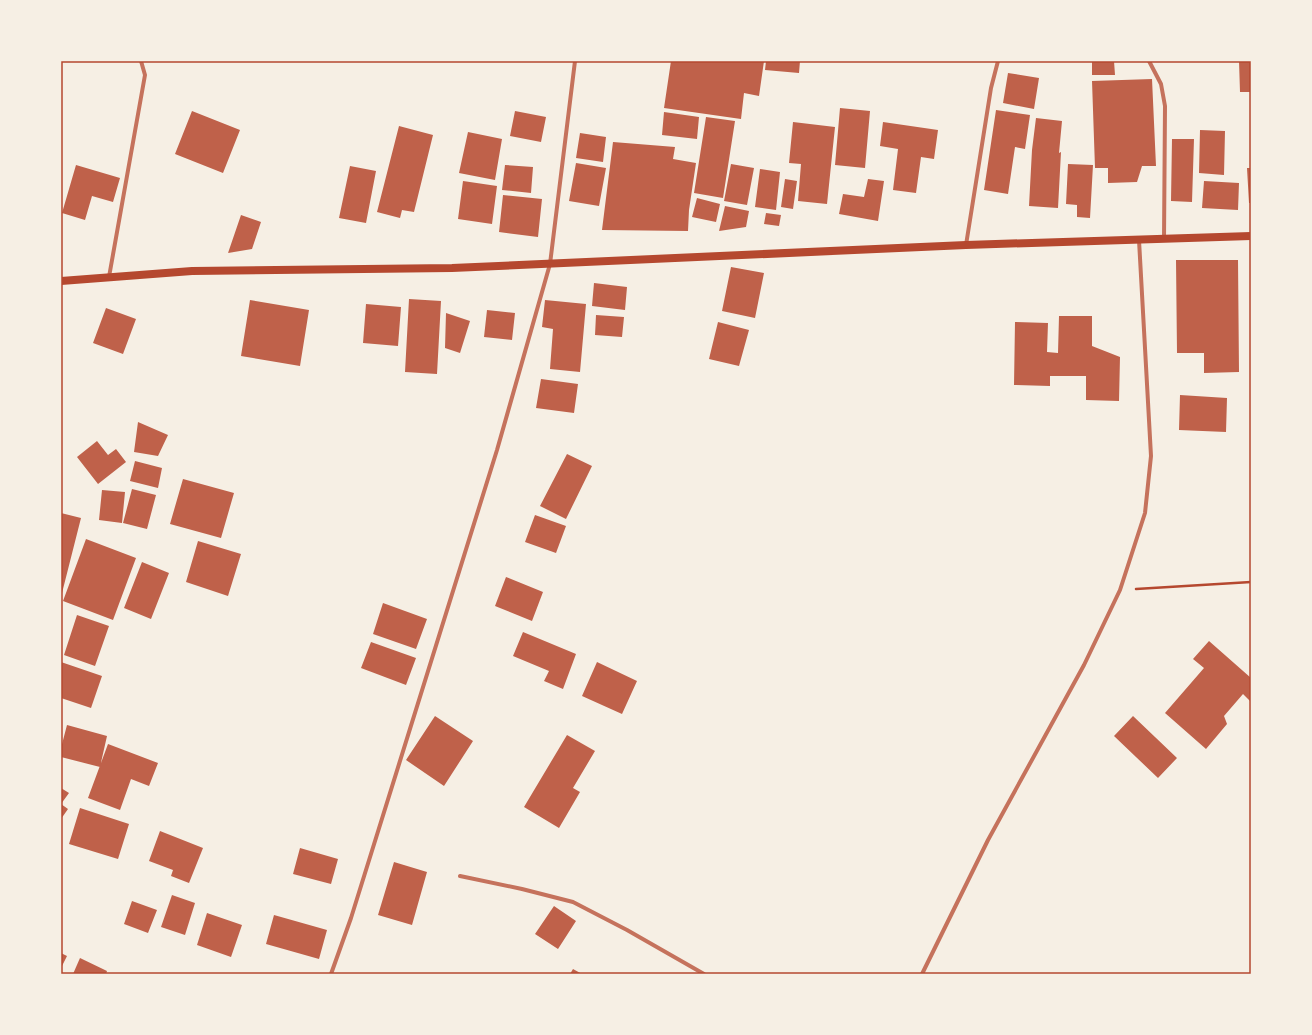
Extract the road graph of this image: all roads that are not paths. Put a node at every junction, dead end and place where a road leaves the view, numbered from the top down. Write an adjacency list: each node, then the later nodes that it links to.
1 (141, 61): 10 (street)
2 (576, 61): 9 (street)
3 (998, 61): 8 (street)
4 (1149, 61): 6 (street)
5 (1251, 236): 6 (main road)
6 (1164, 239): 7 (main road)
7 (1139, 240): 8 (main road); 15 (street)
8 (966, 245): 9 (main road)
9 (550, 264): 10 (main road); 13 (street)
10 (109, 277): 11 (main road)
11 (61, 281)
12 (460, 876): 14 (street)
13 (331, 974)
14 (704, 974)
15 (922, 974)

